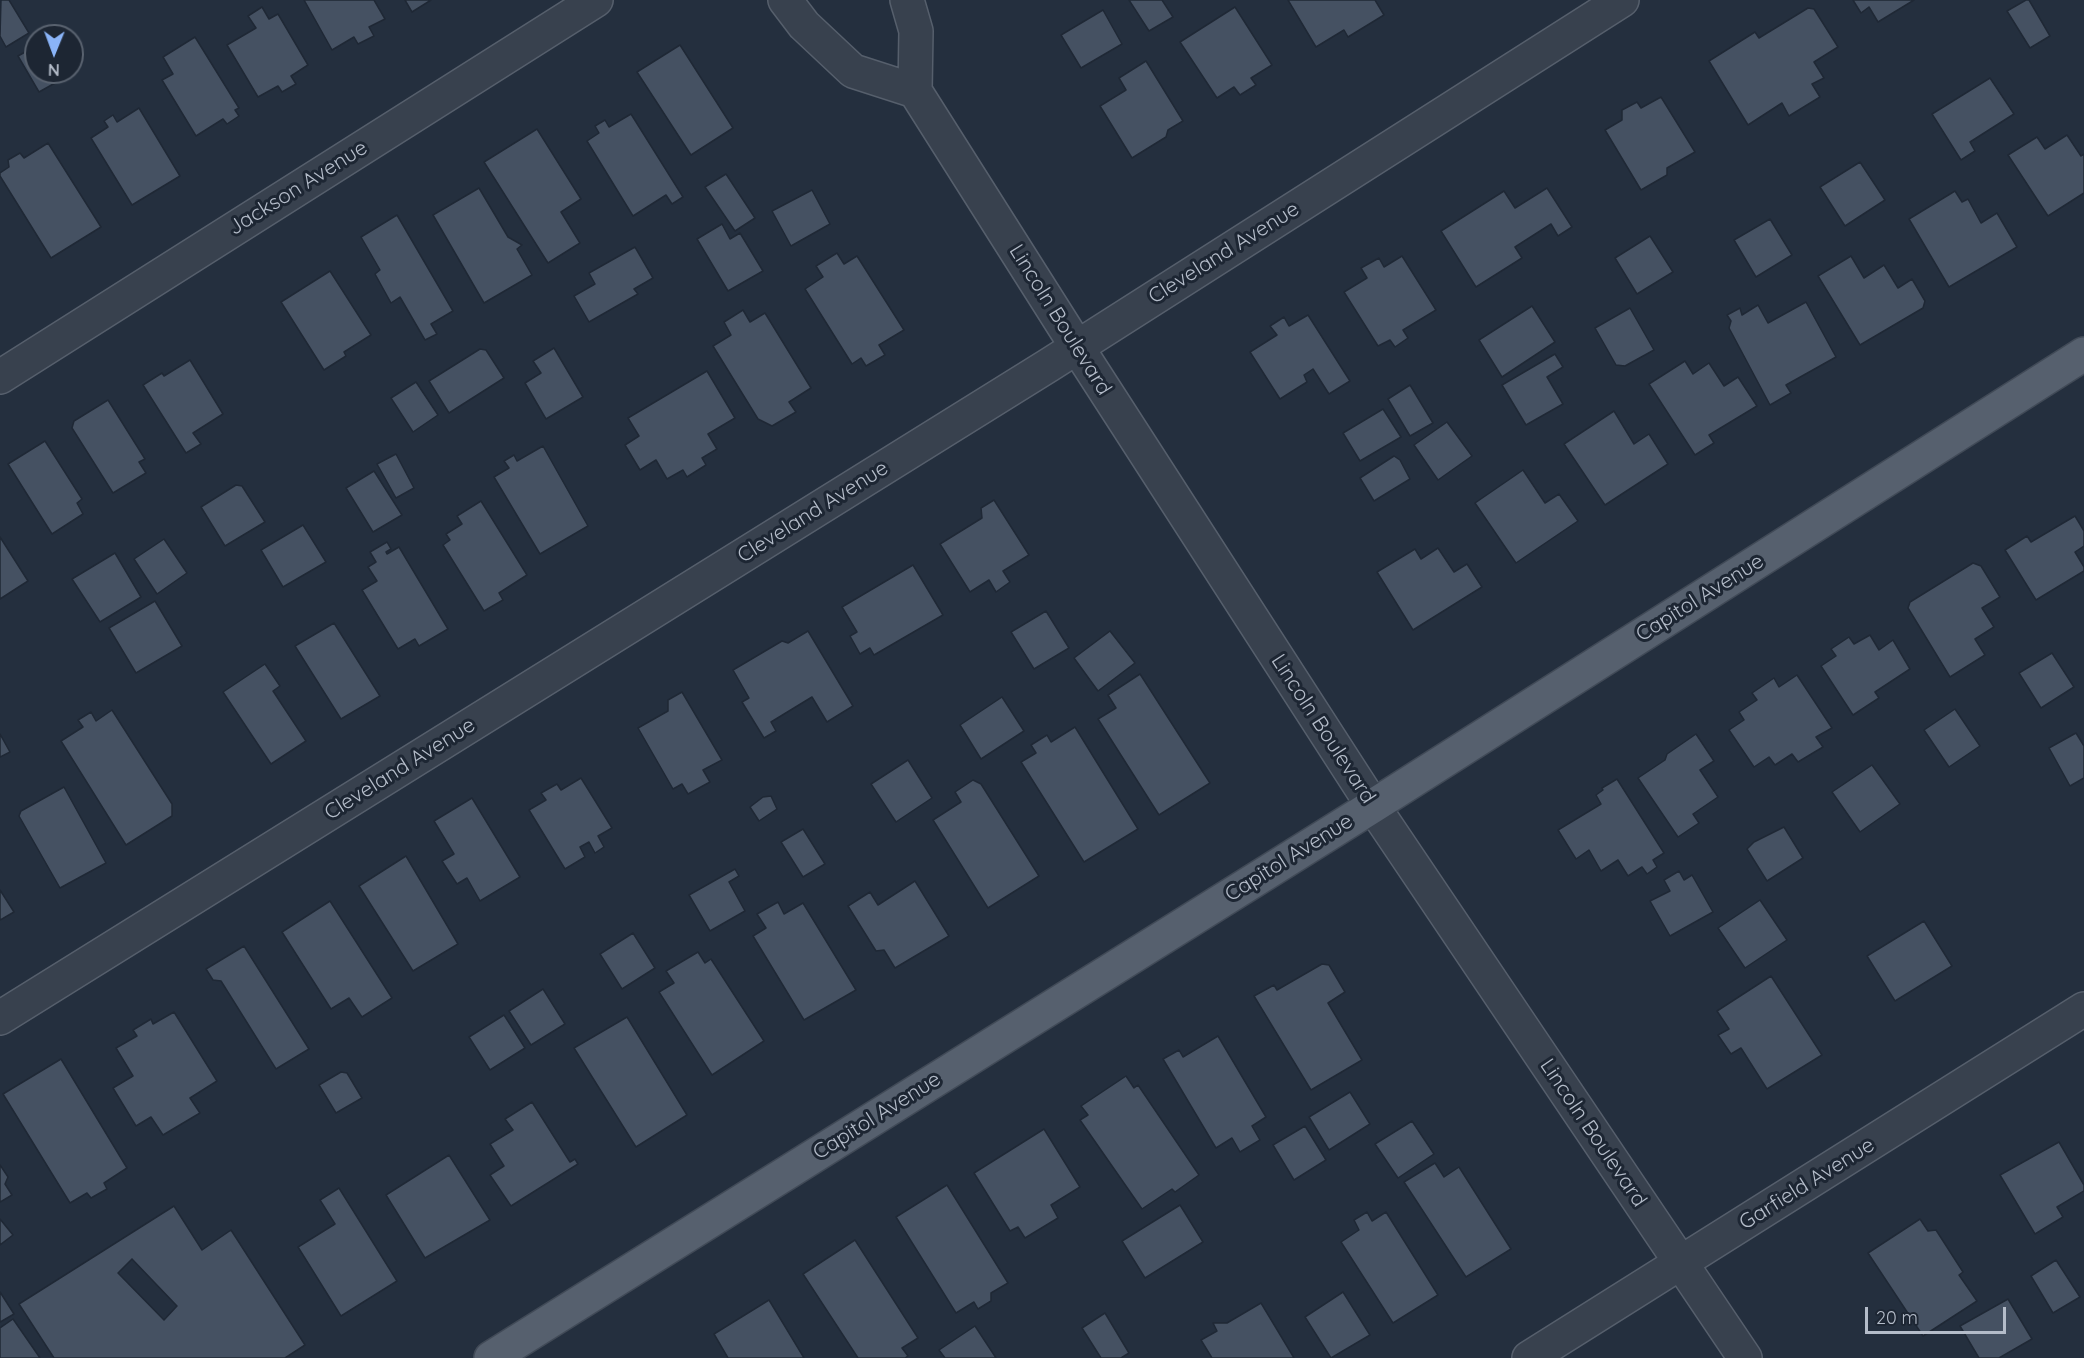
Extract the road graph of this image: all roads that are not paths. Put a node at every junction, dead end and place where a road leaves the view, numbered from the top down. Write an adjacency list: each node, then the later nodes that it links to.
1 (596, 0): 8 (street, Jackson Avenue)
2 (784, 0): 5 (street)
3 (907, 0): 5 (street)
4 (1622, 0): 6 (street, Cleveland Avenue)
5 (915, 91): 6 (street, Lincoln Boulevard)
6 (1077, 347): 9 (street, Lincoln Boulevard); 11 (street, Cleveland Avenue)
7 (2084, 354): 9 (main road, Capitol Avenue)
8 (0, 377)
9 (1373, 806): 12 (street, Lincoln Boulevard); 13 (main road, Capitol Avenue)
10 (2084, 1009): 12 (street, Garfield Avenue)
11 (0, 1018)
12 (1681, 1263): 14 (street, Garfield Avenue); 15 (street, Lincoln Boulevard)
13 (491, 1358)
14 (1529, 1358)
15 (1744, 1358)

